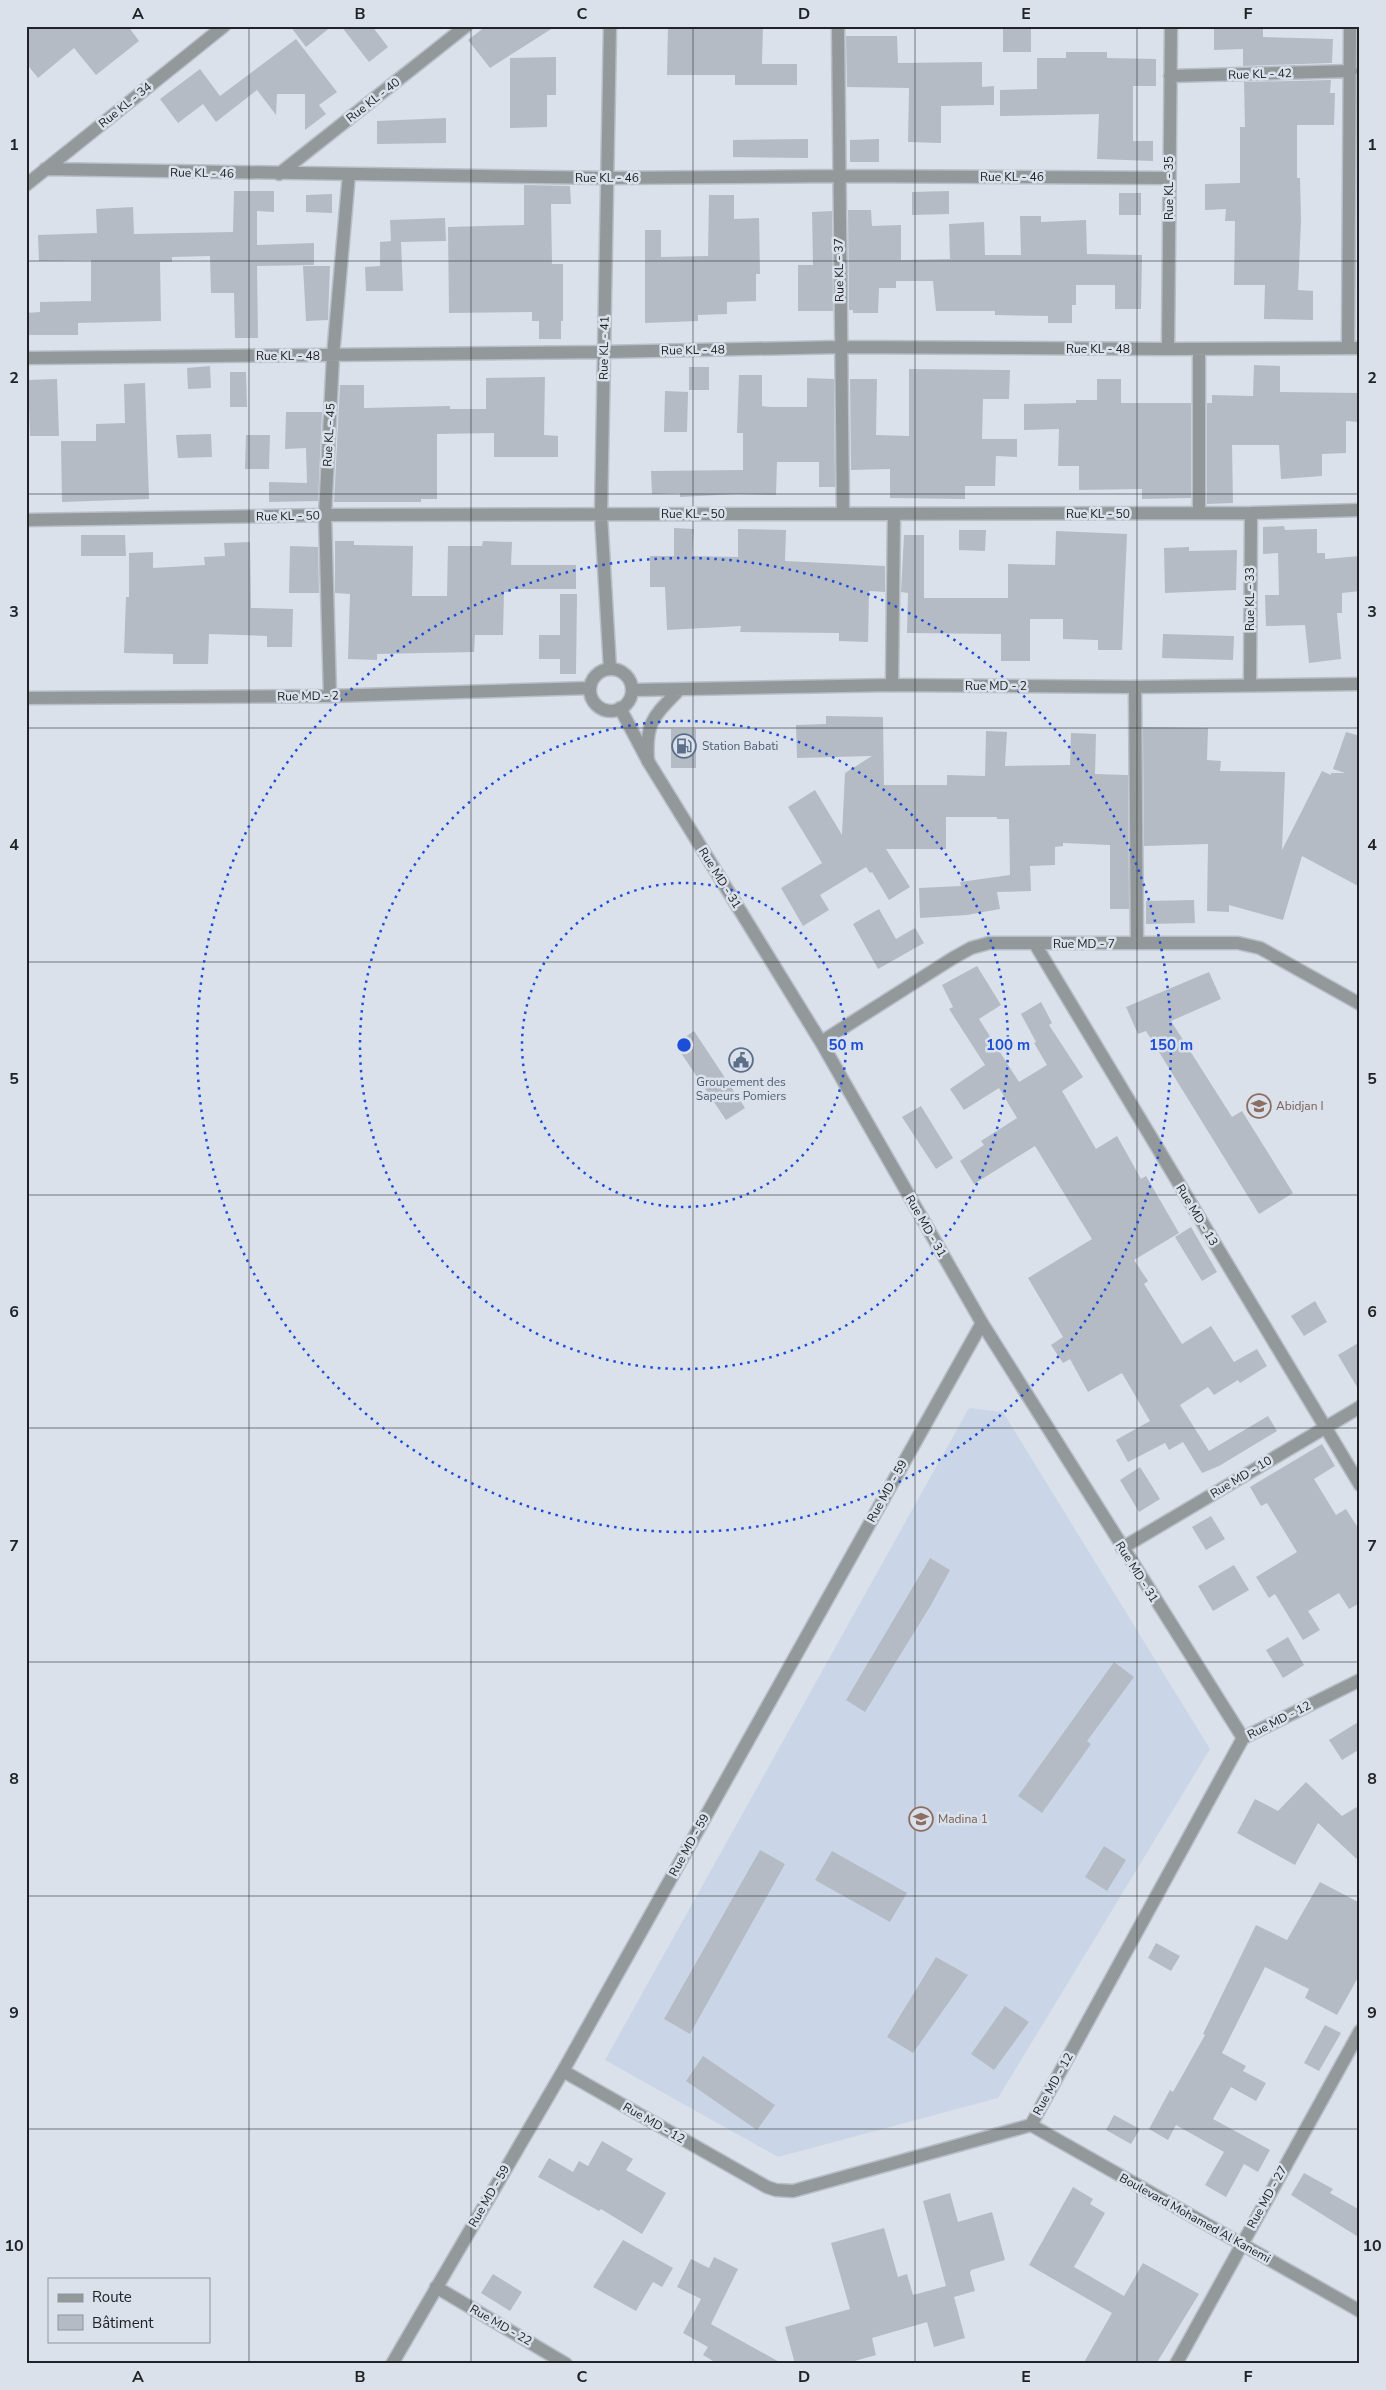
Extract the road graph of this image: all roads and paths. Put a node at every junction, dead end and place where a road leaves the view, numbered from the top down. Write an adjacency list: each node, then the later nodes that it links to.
1 (224, 26): 10 (street, Rue KL - 34)
2 (466, 26): 11 (street, Rue KL - 40)
3 (610, 26): 14 (street, Rue KL - 41)
4 (838, 26): 13 (street, Rue KL - 37)
5 (1171, 26): 8 (street, Rue KL - 35)
6 (1350, 26): 7 (street)
7 (1351, 71): 8 (street, Rue KL - 42); 9 (street)
8 (1170, 76): 15 (street, Rue KL - 35)
9 (1355, 125): 18 (street)
10 (46, 169): 11 (street, Rue KL - 46); 16 (street, Rue KL - 34)
11 (279, 174): 12 (street, Rue KL - 46)
12 (349, 174): 14 (street, Rue KL - 46); 22 (street, Rue KL - 45)
13 (838, 176): 14 (street, Rue KL - 46); 15 (street, Rue KL - 46); 17 (street, Rue KL - 37)
14 (607, 178): 21 (street, Rue KL - 41)
15 (1169, 178): 19 (street, Rue KL - 35)
16 (26, 185)
17 (840, 347): 19 (street, Rue KL - 48); 21 (street, Rue KL - 48); 25 (street, Rue KL - 37)
18 (1354, 348): 20 (street, Rue KL - 48)
19 (1168, 350): 20 (street, Rue KL - 48)
20 (1199, 350): 26 (street)
21 (604, 352): 22 (street, Rue KL - 48); 30 (street, Rue KL - 41)
22 (333, 356): 23 (street, Rue KL - 48); 29 (street, Rue KL - 45)
23 (26, 358)
24 (1360, 510): 27 (street, Rue KL - 50)
25 (843, 513): 28 (street, Rue KL - 50); 30 (street, Rue KL - 50)
26 (1199, 513): 27 (street, Rue KL - 50); 28 (street, Rue KL - 50)
27 (1251, 513): 35 (street, Rue KL - 33)
28 (894, 514): 34 (street)
29 (325, 515): 30 (street, Rue KL - 50); 31 (street, Rue KL - 50); 40 (street, Rue KL - 45)
30 (600, 515): 32 (street, Rue KL - 41)
31 (26, 520)
32 (610, 669): 37 (street); 38 (street)
33 (1360, 684): 35 (street, Rue MD - 2)
34 (892, 685): 36 (street, Rue MD - 2); 39 (street, Rue MD - 2)
35 (1250, 685): 36 (street, Rue MD - 2)
36 (1135, 687): 44 (street)
37 (590, 688): 40 (street, Rue MD - 2); 42 (street)
38 (632, 690): 39 (street, Rue MD - 2); 42 (street)
39 (679, 690): 43 (street)
40 (330, 696): 41 (street, Rue MD - 2)
41 (26, 698)
42 (620, 708): 43 (street, Rue MD - 31)
43 (648, 761): 47 (street, Rue MD - 31)
44 (1137, 943): 45 (street, Rue MD - 7); 46 (street, Rue MD - 7)
45 (1035, 944): 47 (street, Rue MD - 7); 50 (street, Rue MD - 13)
46 (1360, 1004)
47 (821, 1042): 48 (street, Rue MD - 31)
48 (982, 1323): 52 (street, Rue MD - 31); 56 (street, Rue MD - 59)
49 (1360, 1407): 50 (street, Rue MD - 10)
50 (1324, 1428): 51 (street, Rue MD - 13); 52 (street, Rue MD - 10)
51 (1360, 1485)
52 (1122, 1548): 54 (street, Rue MD - 31)
53 (1360, 1680): 54 (street, Rue MD - 12)
54 (1243, 1738): 57 (street, Rue MD - 12)
55 (1360, 2031): 58 (street, Rue MD - 27)
56 (563, 2071): 57 (street, Rue MD - 12); 59 (street, Rue MD - 59)
57 (1031, 2125): 58 (street, Boulevard Mohamed Al Kanemi)
58 (1241, 2243): 60 (street, Boulevard Mohamed Al Kanemi); 63 (street, Rue MD - 27)
59 (436, 2287): 61 (street, Rue MD - 59); 62 (street, Rue MD - 22)
60 (1359, 2309)
61 (392, 2364)
62 (566, 2364)
63 (1176, 2364)

